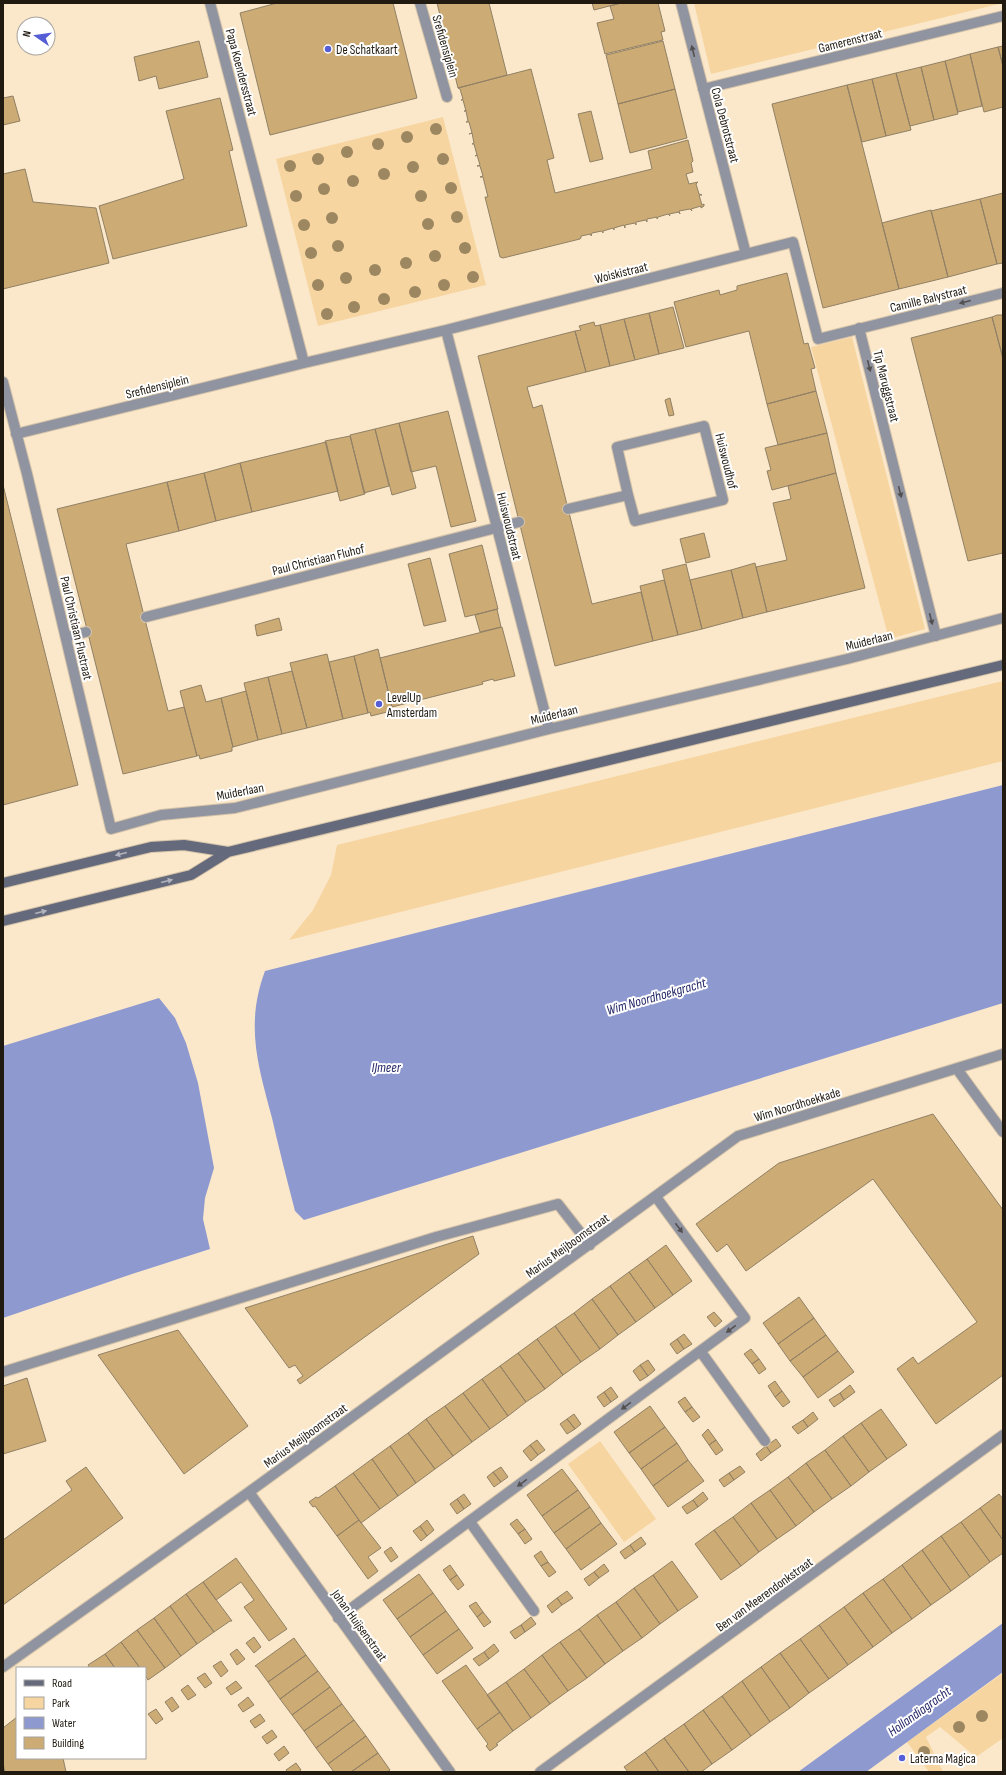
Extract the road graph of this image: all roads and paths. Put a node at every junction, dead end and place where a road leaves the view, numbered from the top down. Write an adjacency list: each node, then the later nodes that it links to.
1 (210, 3): 12 (street, Papa Koendersstraat)
2 (420, 3): 6 (street, Srefidensiplein)
3 (681, 3): 5 (street, Cola Debrotstraat, one-way to 3)
4 (1003, 16): 5 (street, Gamerenstraat)
5 (703, 89): 7 (street, Cola Debrotstraat)
6 (447, 97)
7 (746, 254): 9 (street, Woiskistraat); 10 (street)
8 (1003, 293): 10 (street, Camille Balystraat, one-way to 10)
9 (502, 315): 11 (street, Srefidensiplein)
10 (859, 328): 22 (street, Tip Maruggstraat, one-way to 22)
11 (446, 330): 12 (street, Srefidensiplein); 18 (street, Huiswoudstraat)
12 (304, 363): 14 (street, Srefidensiplein)
13 (3, 382): 14 (street, Paul Christiaan Flustraat)
14 (16, 434): 23 (street, Paul Christiaan Flustraat)
15 (628, 495): 15 (street, Huiswoudhof); 16 (street)
16 (568, 509)
17 (519, 522): 18 (street)
18 (497, 527): 19 (street, Paul Christiaan Fluhof); 25 (street, Huiswoudstraat)
19 (146, 616)
20 (1003, 618): 22 (street, Muiderlaan)
21 (86, 632): 23 (street)
22 (936, 636): 25 (street, Muiderlaan)
23 (66, 637): 26 (street, Paul Christiaan Flustraat)
24 (1003, 664): 27 (main road)
25 (549, 729): 26 (street, Muiderlaan)
26 (111, 829)
27 (228, 852): 28 (main road, one-way to 28); 29 (main road, one-way to 27)
28 (3, 882)
29 (3, 921)
30 (1003, 1054): 31 (street, Wim Noordhoekkade)
31 (957, 1069): 32 (street); 33 (street, Wim Noordhoekkade)
32 (1003, 1132)
33 (656, 1197): 34 (street, Wim Noordhoekkade); 36 (street, one-way to 36)
34 (620, 1222): 35 (street, Marius Meijboomstraat)
35 (590, 1244): 37 (street); 40 (street, Marius Meijboomstraat)
36 (701, 1352): 39 (street); 41 (street, one-way to 41)
37 (3, 1372)
38 (1003, 1435): 46 (street, Ben van Meerendonkstraat)
39 (765, 1441)
40 (249, 1492): 43 (street, Johan Huijsenstraat); 44 (street, Marius Meijboomstraat)
41 (470, 1522): 42 (street); 43 (street)
42 (534, 1611)
43 (338, 1618): 45 (street, Johan Huijsenstraat)
44 (3, 1667)
45 (450, 1772)
46 (540, 1772)

